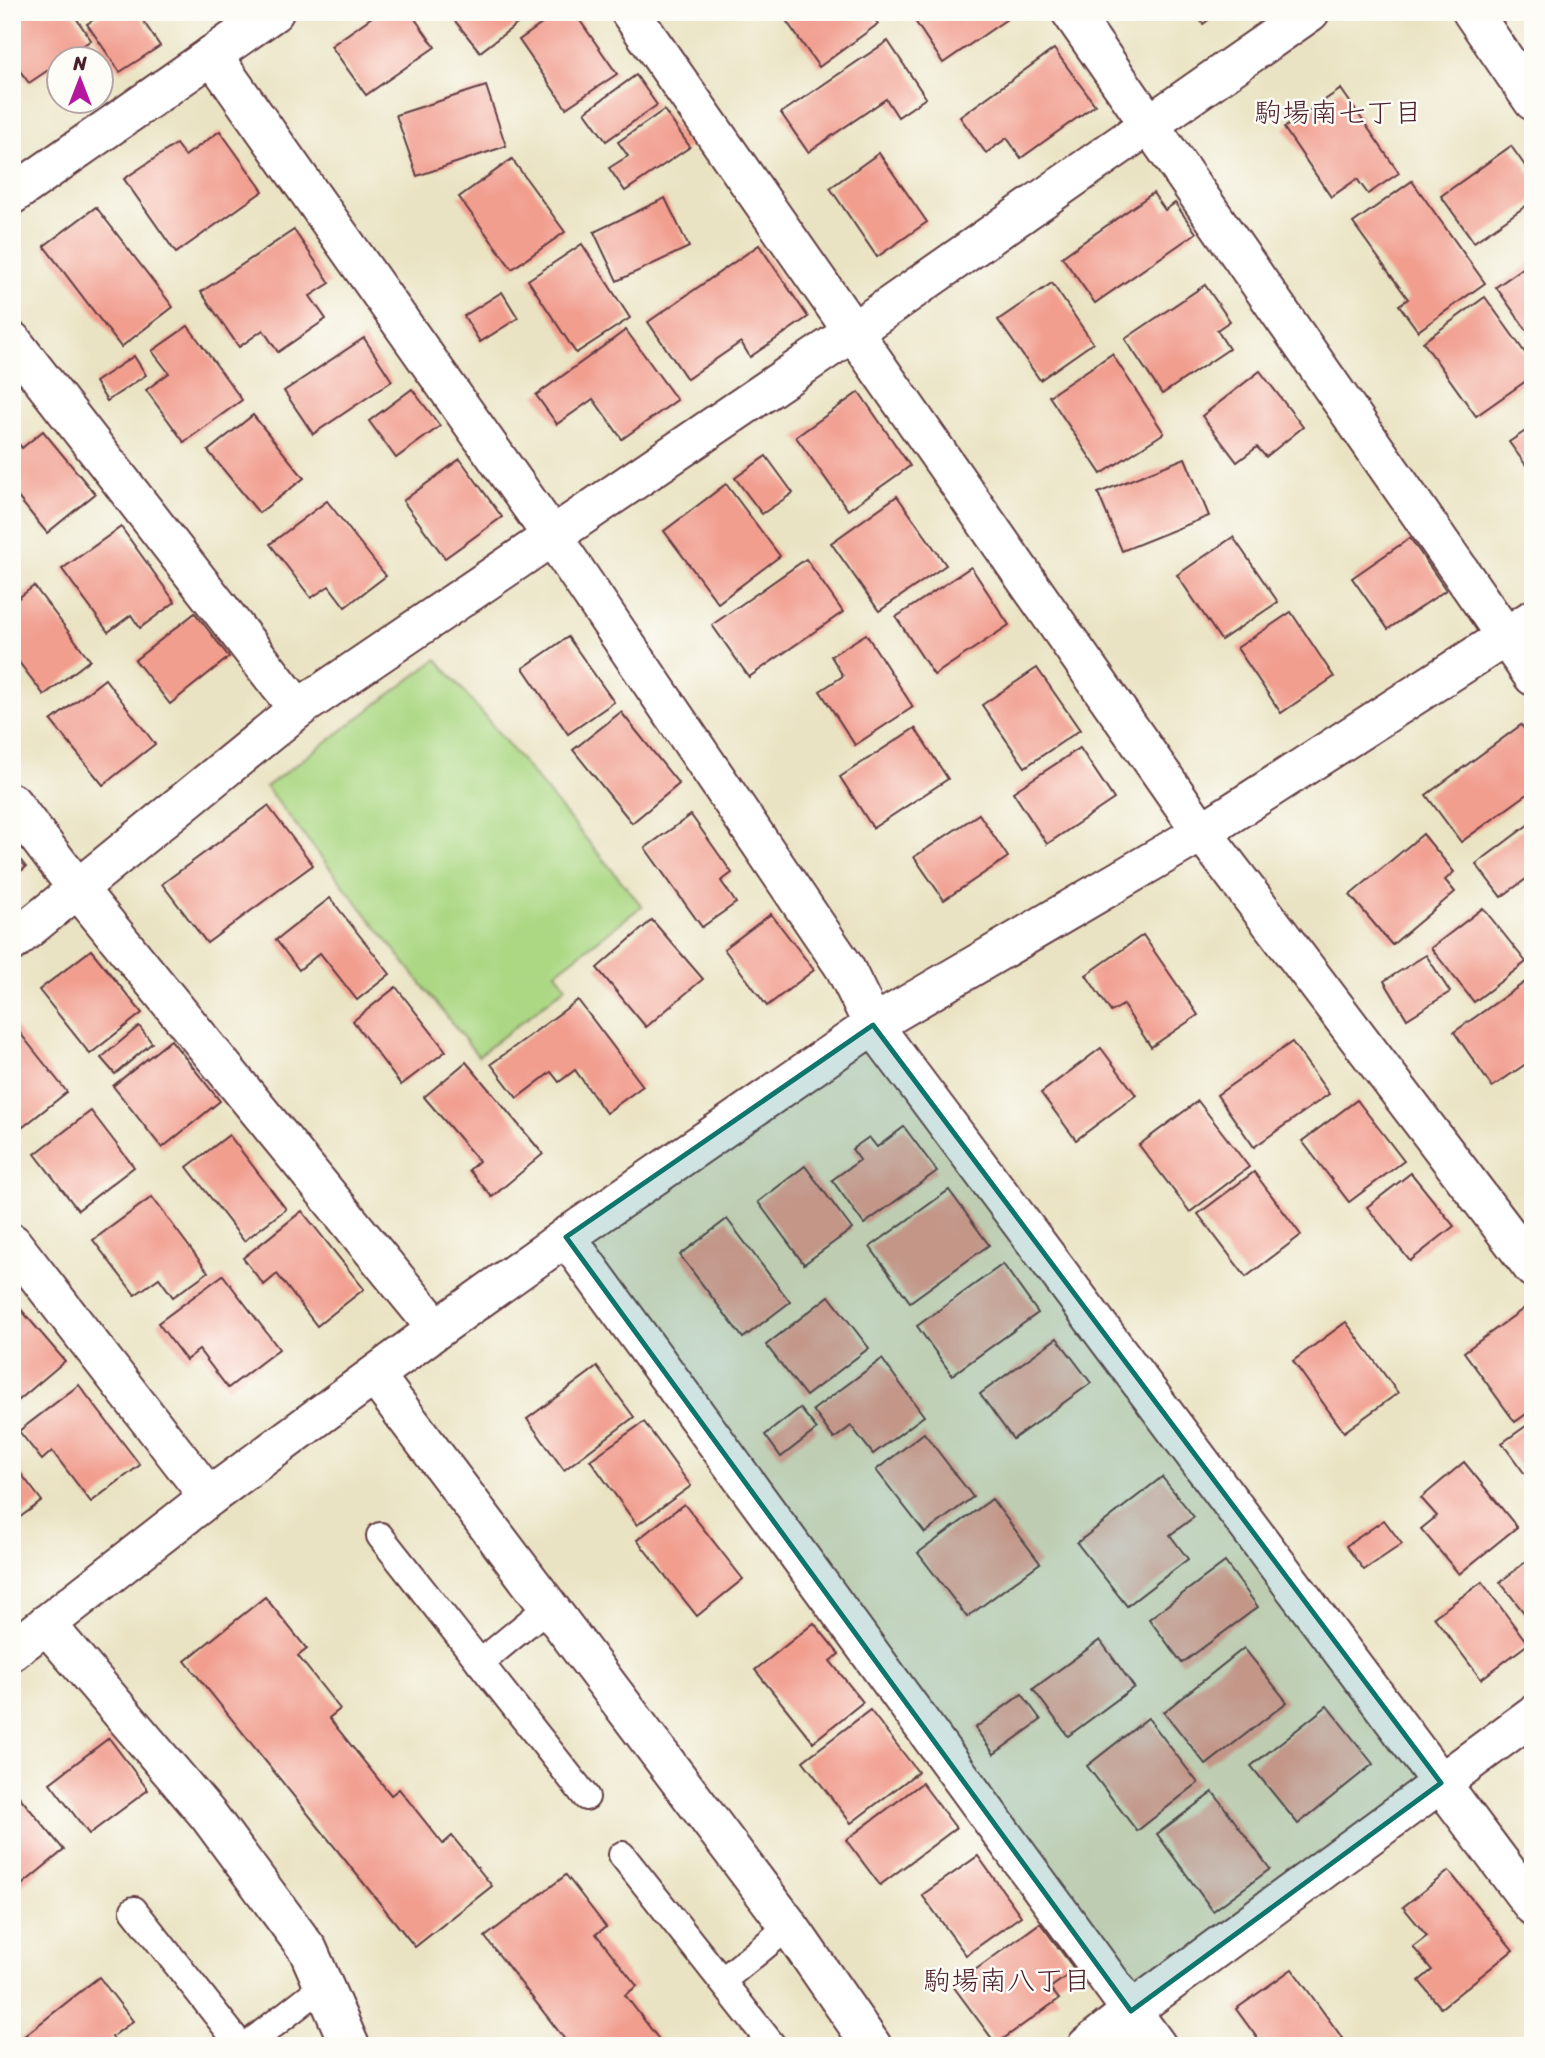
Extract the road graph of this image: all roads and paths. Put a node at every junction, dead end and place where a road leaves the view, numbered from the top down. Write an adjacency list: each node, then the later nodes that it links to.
1 (274, 12): 6 (street)
2 (630, 12): 10 (street)
3 (1071, 12): 8 (street)
4 (1310, 12): 8 (street)
5 (1472, 12): 7 (street)
6 (212, 55): 9 (street); 12 (street)
7 (1533, 101)
8 (1149, 124): 10 (street); 13 (street)
9 (12, 195)
10 (854, 331): 12 (street); 17 (street)
11 (12, 341): 15 (street)
12 (552, 536): 15 (street); 20 (street)
13 (1518, 628): 14 (street); 17 (street)
14 (1533, 676)
15 (298, 709): 18 (street)
16 (12, 803): 18 (street)
17 (1202, 832): 20 (street); 23 (street)
18 (77, 888): 19 (street); 24 (street)
19 (12, 942)
20 (873, 1025): 21 (street); 33 (street)
21 (566, 1237): 24 (street); 41 (street)
22 (12, 1243): 26 (street)
23 (1533, 1268)
24 (437, 1329): 25 (street)
25 (374, 1376): 26 (street); 28 (street)
26 (209, 1497): 29 (street)
27 (380, 1536): 31 (lane)
28 (548, 1607): 31 (lane); 38 (street)
29 (46, 1625): 30 (street); 40 (street)
30 (12, 1651)
31 (480, 1663): 34 (lane)
32 (1533, 1714): 33 (street)
33 (1441, 1783): 36 (street); 41 (street)
34 (586, 1797)
35 (622, 1855): 39 (lane)
36 (1533, 1906)
37 (134, 1910): 42 (lane)
38 (789, 1926): 39 (lane); 45 (street)
39 (722, 1981): 44 (lane)
40 (323, 1986): 42 (lane); 43 (street)
41 (1131, 2011): 46 (street); 47 (street)
42 (243, 2046)
43 (350, 2046)
44 (773, 2046)
45 (872, 2046)
46 (1087, 2046)
47 (1157, 2046)

